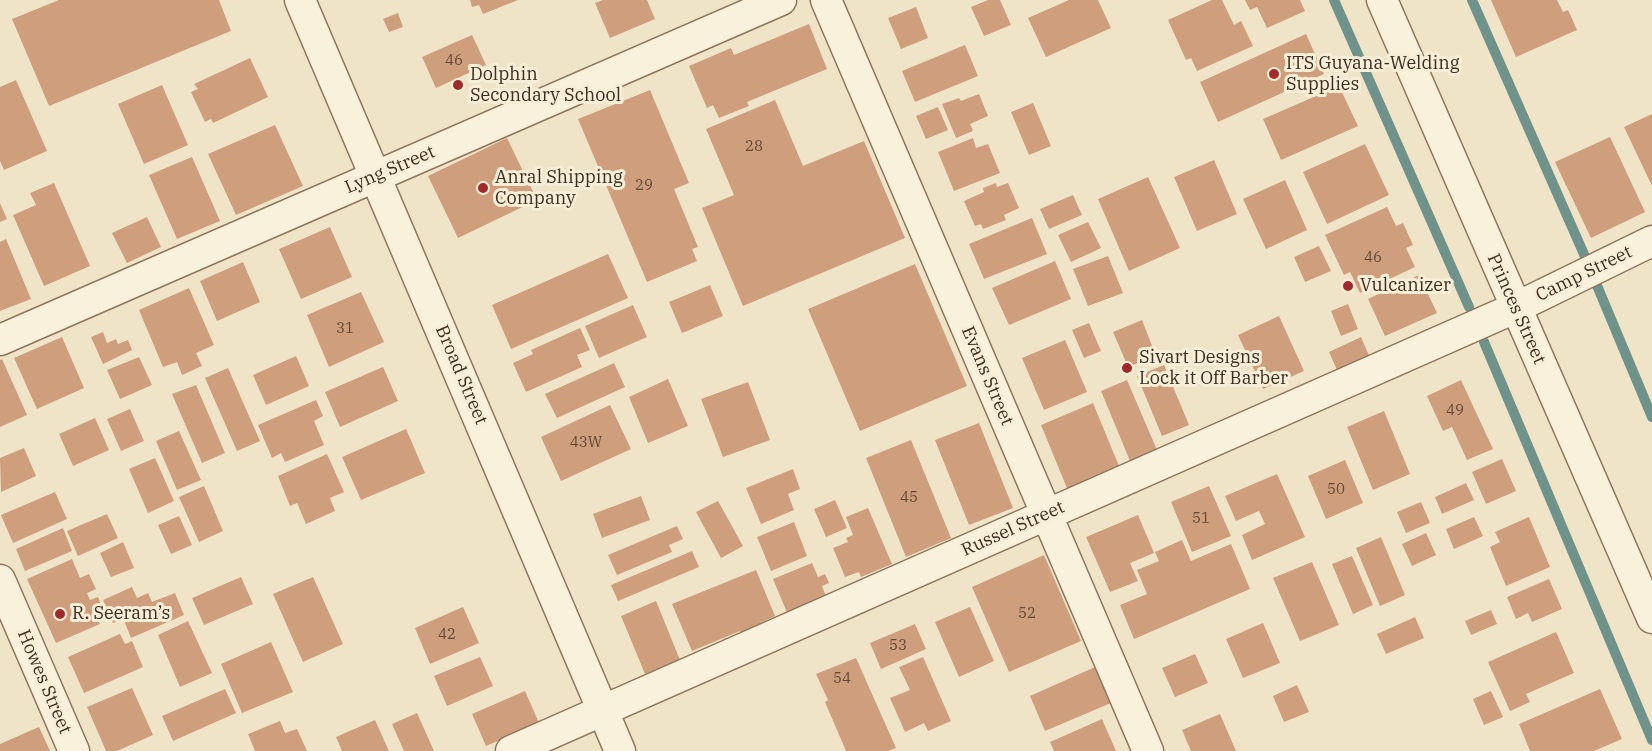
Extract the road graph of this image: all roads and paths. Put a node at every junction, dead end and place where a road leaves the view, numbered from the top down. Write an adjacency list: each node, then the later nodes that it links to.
1 (300, 0): 5 (street, Broad Street)
2 (781, 0): 5 (street, Lyng Street)
3 (826, 0): 9 (street, Evans Street)
4 (1382, 0): 7 (street, Princes Street)
5 (376, 177): 8 (street, Lyng Street); 12 (street, Broad Street)
6 (1652, 241): 7 (street, Camp Street)
7 (1515, 308): 9 (street, Russel Street); 11 (street, Princes Street)
8 (0, 340)
9 (1047, 515): 12 (street, Russel Street); 16 (street, Evans Street)
10 (0, 580): 13 (street, Howes Street)
11 (1652, 618)
12 (603, 711): 14 (street, Russel Street); 15 (street, Broad Street)
13 (74, 751)
14 (511, 751)
15 (620, 751)
16 (1148, 751)

